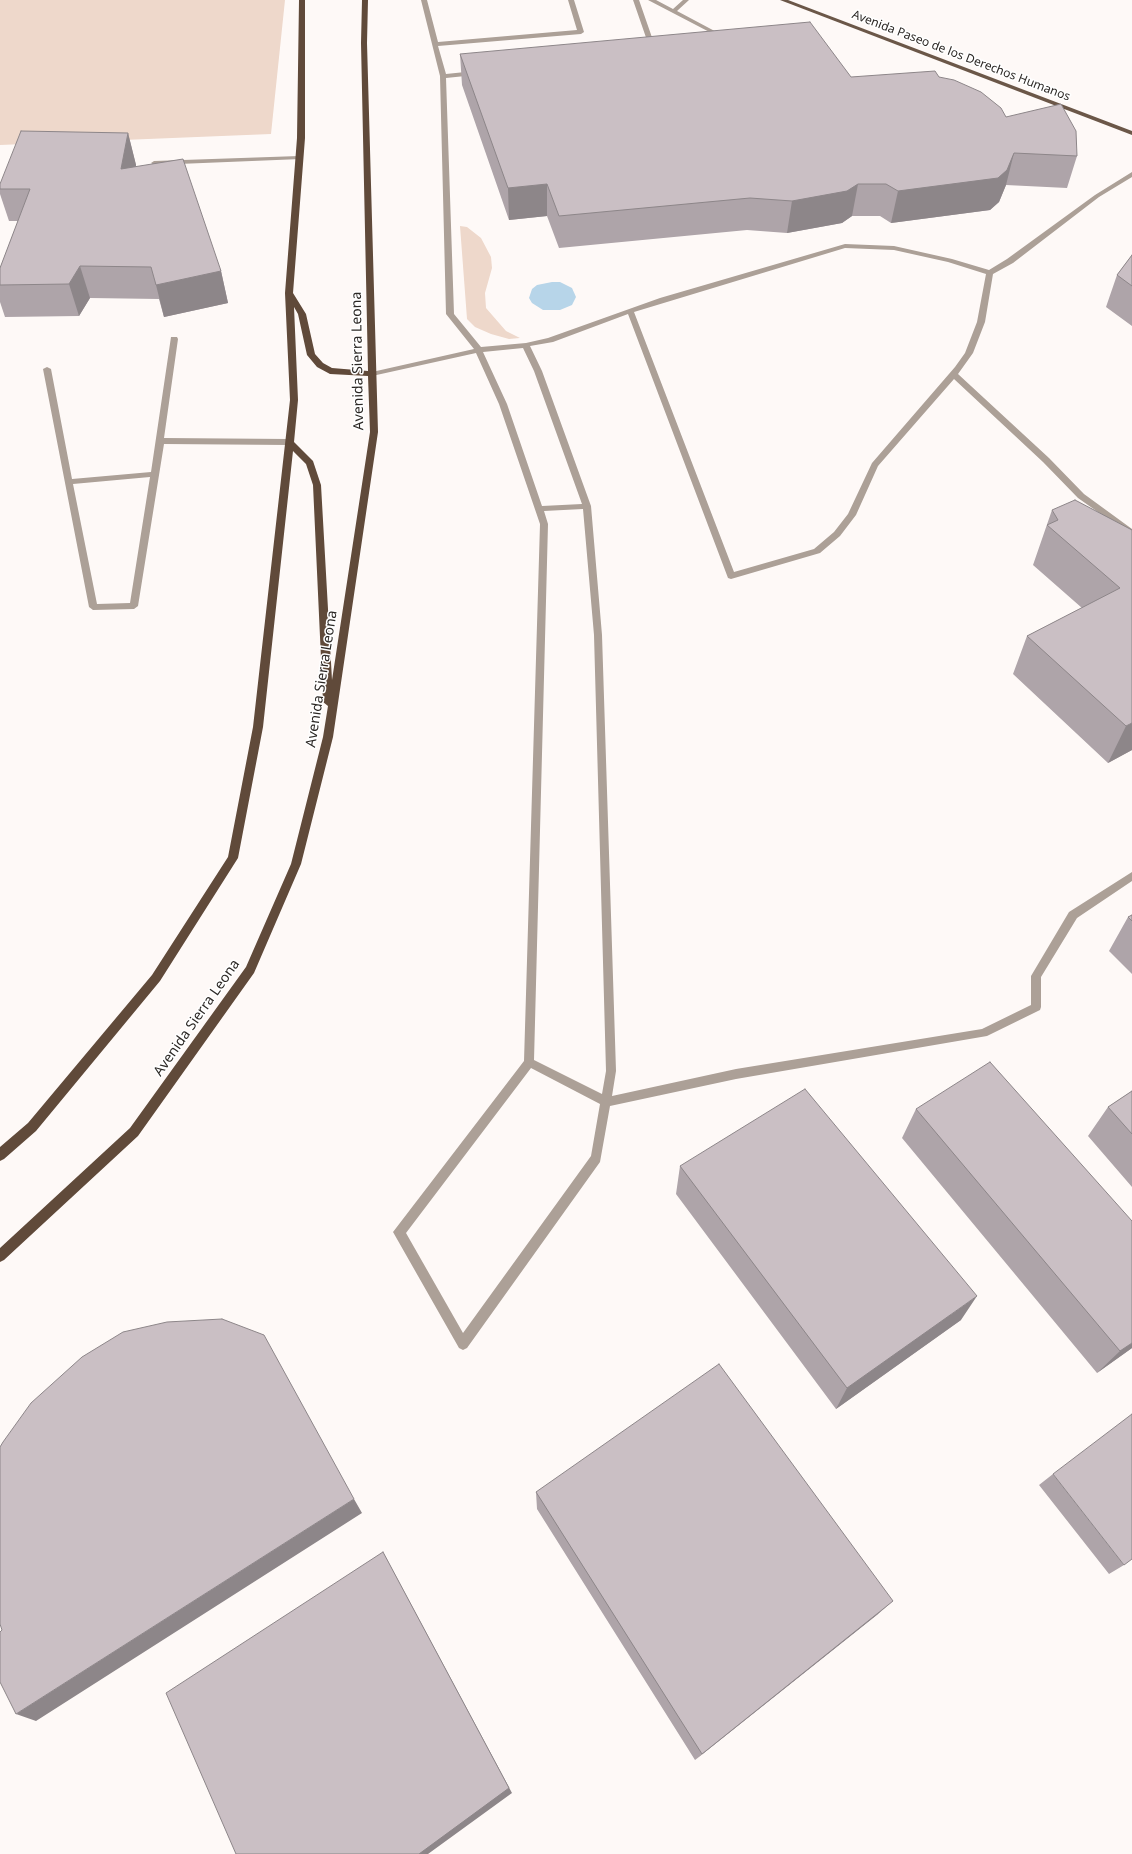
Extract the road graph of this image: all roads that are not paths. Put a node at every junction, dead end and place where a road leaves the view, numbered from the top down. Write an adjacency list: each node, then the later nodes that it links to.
1 (302, 0): 16 (highway)
2 (365, 0): 26 (highway, Avenida Sierra Leona)
3 (424, 0): 11 (lane)
4 (571, 0): 11 (lane)
5 (636, 0): 12 (lane)
6 (650, 0): 9 (lane)
7 (686, 0): 9 (lane)
8 (783, 0): 15 (main road, Avenida Paseo de los Derechos Humanos)
9 (673, 12): 10 (lane)
10 (725, 38)
11 (436, 44): 14 (lane)
12 (656, 58)
13 (483, 72): 14 (lane)
14 (443, 76): 24 (lane)
15 (1132, 133)
16 (299, 158): 17 (lane); 20 (highway)
17 (154, 163)
18 (1132, 174): 19 (lane)
19 (990, 273): 21 (lane); 27 (lane)
20 (289, 293): 26 (highway); 29 (highway)
21 (630, 311): 23 (lane); 27 (lane)
22 (174, 340): 28 (lane)
23 (526, 345): 24 (lane); 32 (lane)
24 (479, 350): 26 (lane); 33 (lane)
25 (48, 369): 31 (lane)
26 (372, 374): 35 (highway, Avenida Sierra Leona)
27 (954, 374): 34 (lane)
28 (160, 441): 29 (lane); 30 (lane)
29 (289, 442): 35 (highway); 39 (highway)
30 (154, 474): 31 (lane); 31 (lane)
31 (69, 482)
32 (587, 506): 33 (lane); 38 (lane)
33 (539, 509): 37 (lane)
34 (1132, 533)
35 (330, 724): 40 (highway, Avenida Sierra Leona)
36 (1132, 876): 38 (lane)
37 (529, 1062): 38 (lane); 38 (lane)
38 (606, 1102)
39 (0, 1155)
40 (0, 1256)

